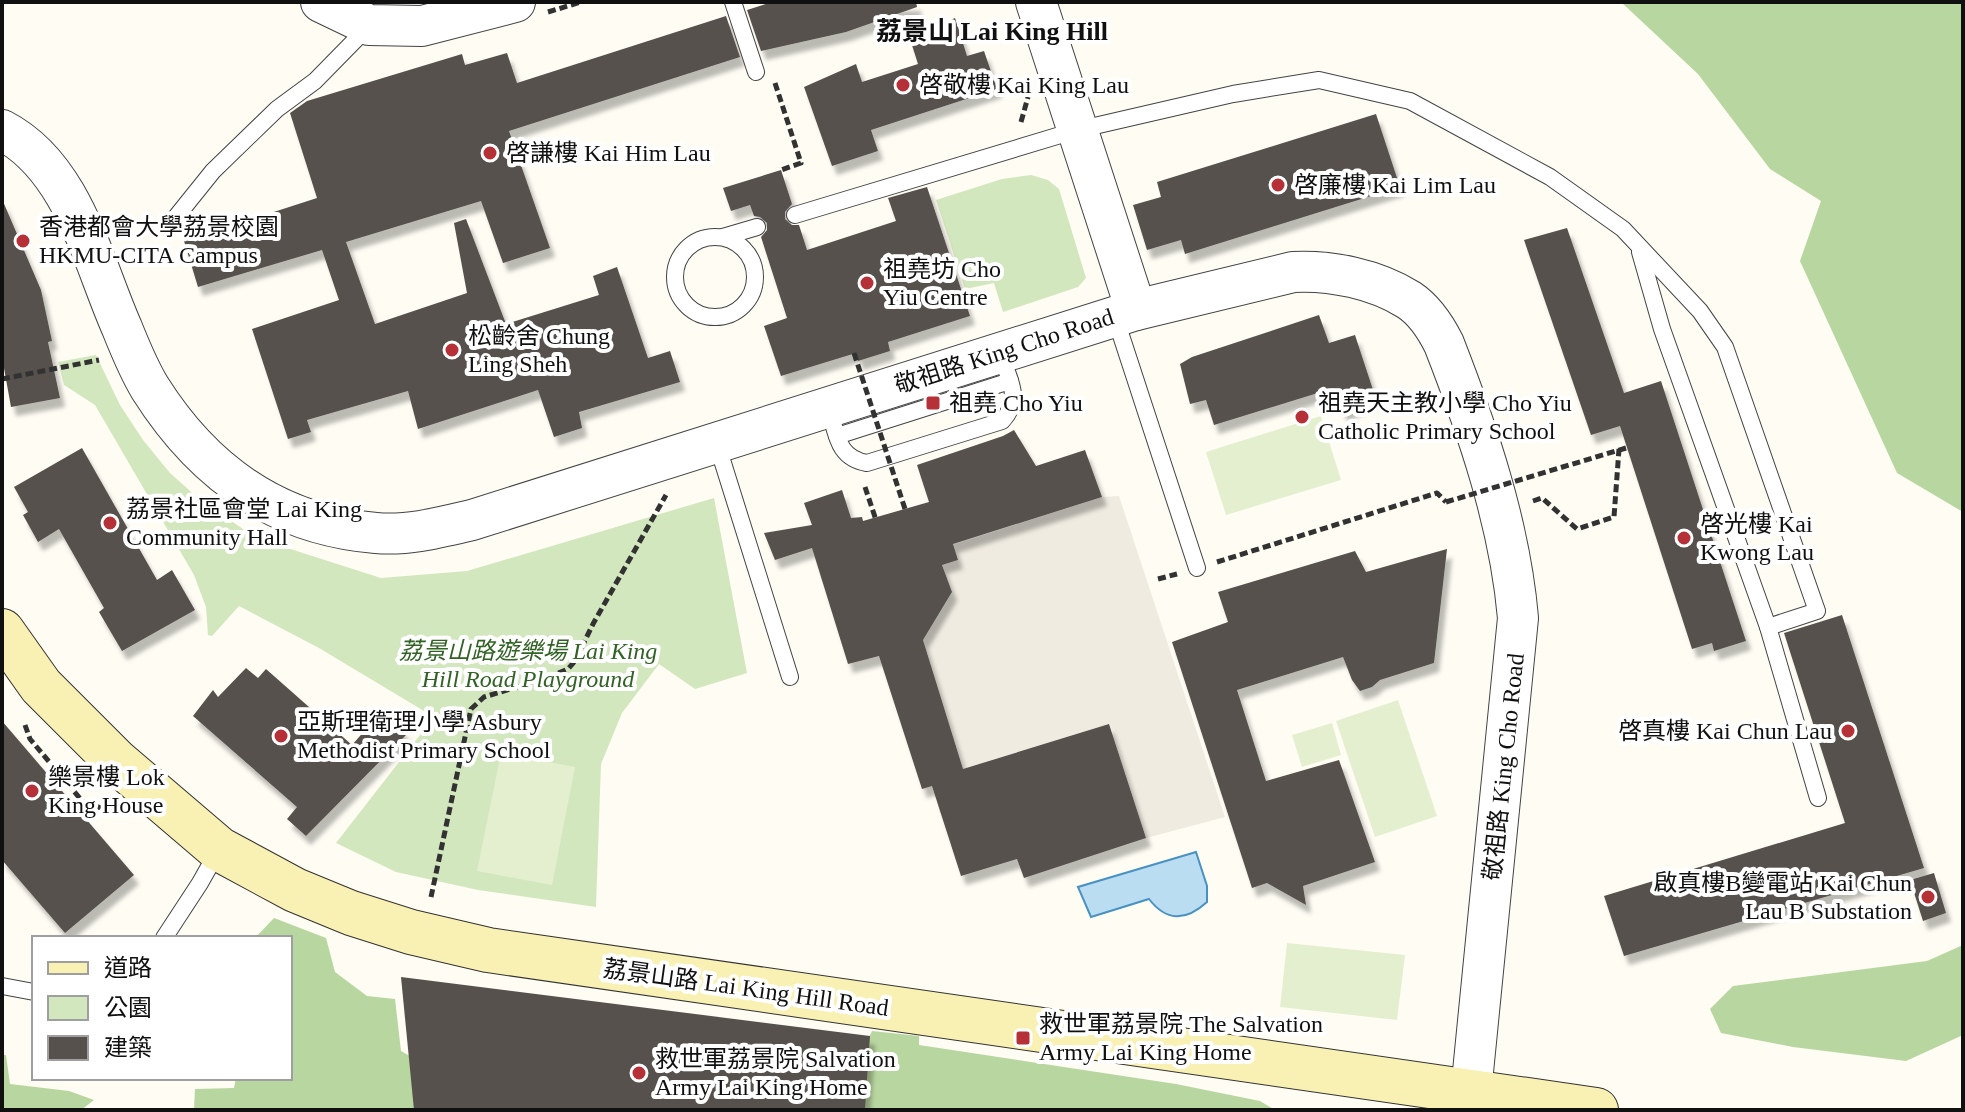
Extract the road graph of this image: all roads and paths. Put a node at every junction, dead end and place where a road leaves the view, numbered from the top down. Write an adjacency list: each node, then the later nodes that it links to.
1 (321, 2): 5 (street)
2 (515, 2): 5 (street)
3 (733, 2): 6 (lane)
4 (1036, 2): 10 (street)
5 (369, 25): 14 (lane)
6 (756, 72)
7 (773, 77): 12 (path)
8 (1028, 89): 11 (path)
9 (2, 130): 26 (street, 敬祖路 King Cho Road)
10 (1077, 130): 13 (lane); 17 (lane); 18 (street)
11 (1014, 132)
12 (781, 170)
13 (795, 215)
14 (172, 222)
15 (757, 227): 16 (lane)
16 (723, 237): 16 (lane)
17 (1638, 247): 34 (lane); 34 (lane)
18 (1126, 313): 21 (street, 敬祖路 King Cho Road); 32 (lane); 45 (street, 敬祖路 King Cho Road)
19 (854, 353): 30 (path, bridge)
20 (99, 361): 24 (path)
21 (1005, 367): 25 (street, 敬祖路 King Cho Road); 25 (lane)
22 (874, 374): 23 (path)
23 (859, 378)
24 (2, 379)
25 (833, 421): 26 (street, 敬祖路 King Cho Road)
26 (717, 442): 36 (lane)
27 (865, 487): 31 (path)
28 (669, 491): 41 (path)
29 (1542, 498): 32 (path, bridge)
30 (905, 509)
31 (876, 520)
32 (1197, 568): 33 (path)
33 (1158, 579)
34 (1768, 627): 38 (lane)
35 (2, 631): 40 (main road, 荔景山路 Lai King Hill Road)
36 (790, 677)
37 (19, 718): 39 (path)
38 (1818, 798)
39 (107, 810)
40 (219, 849): 42 (lane); 45 (main road, 荔景山路 Lai King Hill Road)
41 (431, 897)
42 (165, 936)
43 (2, 986): 44 (lane)
44 (32, 992)
45 (1471, 1092): 46 (main road, 荔景山路 Lai King Hill Road)
46 (1596, 1110)

